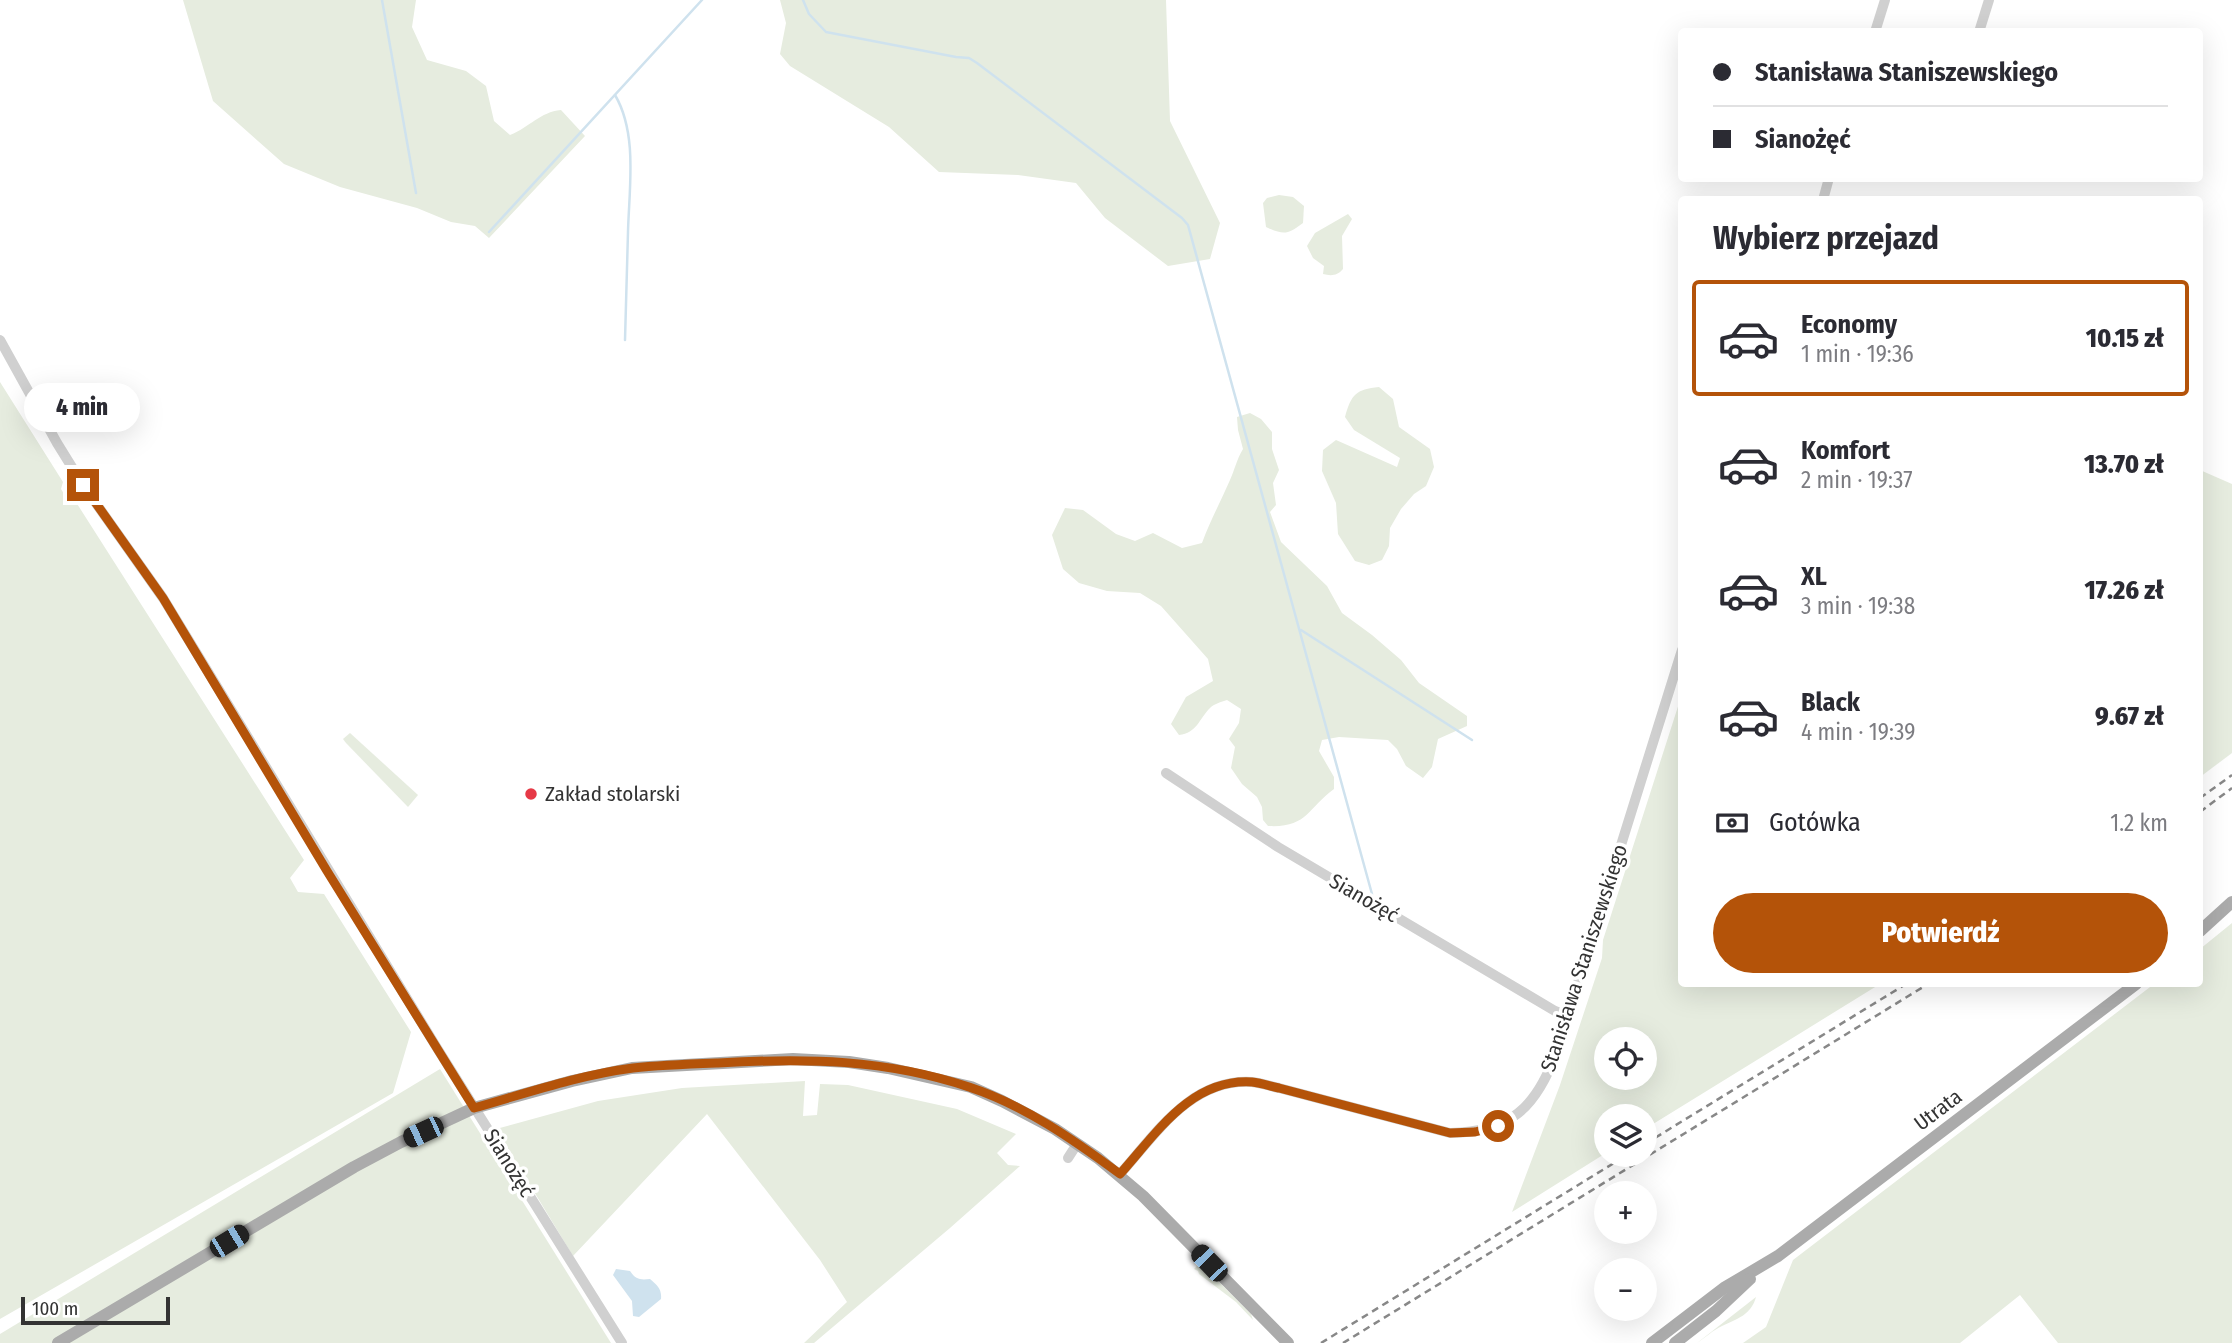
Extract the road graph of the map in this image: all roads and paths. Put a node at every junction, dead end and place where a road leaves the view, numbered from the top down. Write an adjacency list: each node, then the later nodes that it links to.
1 (1885, 0): 3 (street)
2 (1989, 0): 4 (street)
3 (1876, 28)
4 (1980, 28)
5 (0, 340): 12 (street, Sianożęć)
6 (1678, 663): 11 (street, Stanisława Staniszewskiego)
7 (1166, 773): 11 (street, Sianożęć)
8 (2232, 902): 9 (main road)
9 (2203, 928)
10 (2132, 987): 16 (main road, Utrata)
11 (1568, 1016): 15 (street, Stanisława Staniszewskiego)
12 (474, 1108): 13 (main road); 17 (main road); 18 (street, Sianożęć)
13 (1077, 1144): 14 (street); 15 (main road)
14 (1068, 1158)
15 (1120, 1174): 19 (main road)
16 (1762, 1267): 20 (main road, Utrata); 21 (main road, Utrata)
17 (58, 1343)
18 (622, 1343)
19 (1288, 1343)
20 (1652, 1343)
21 (1675, 1343)

